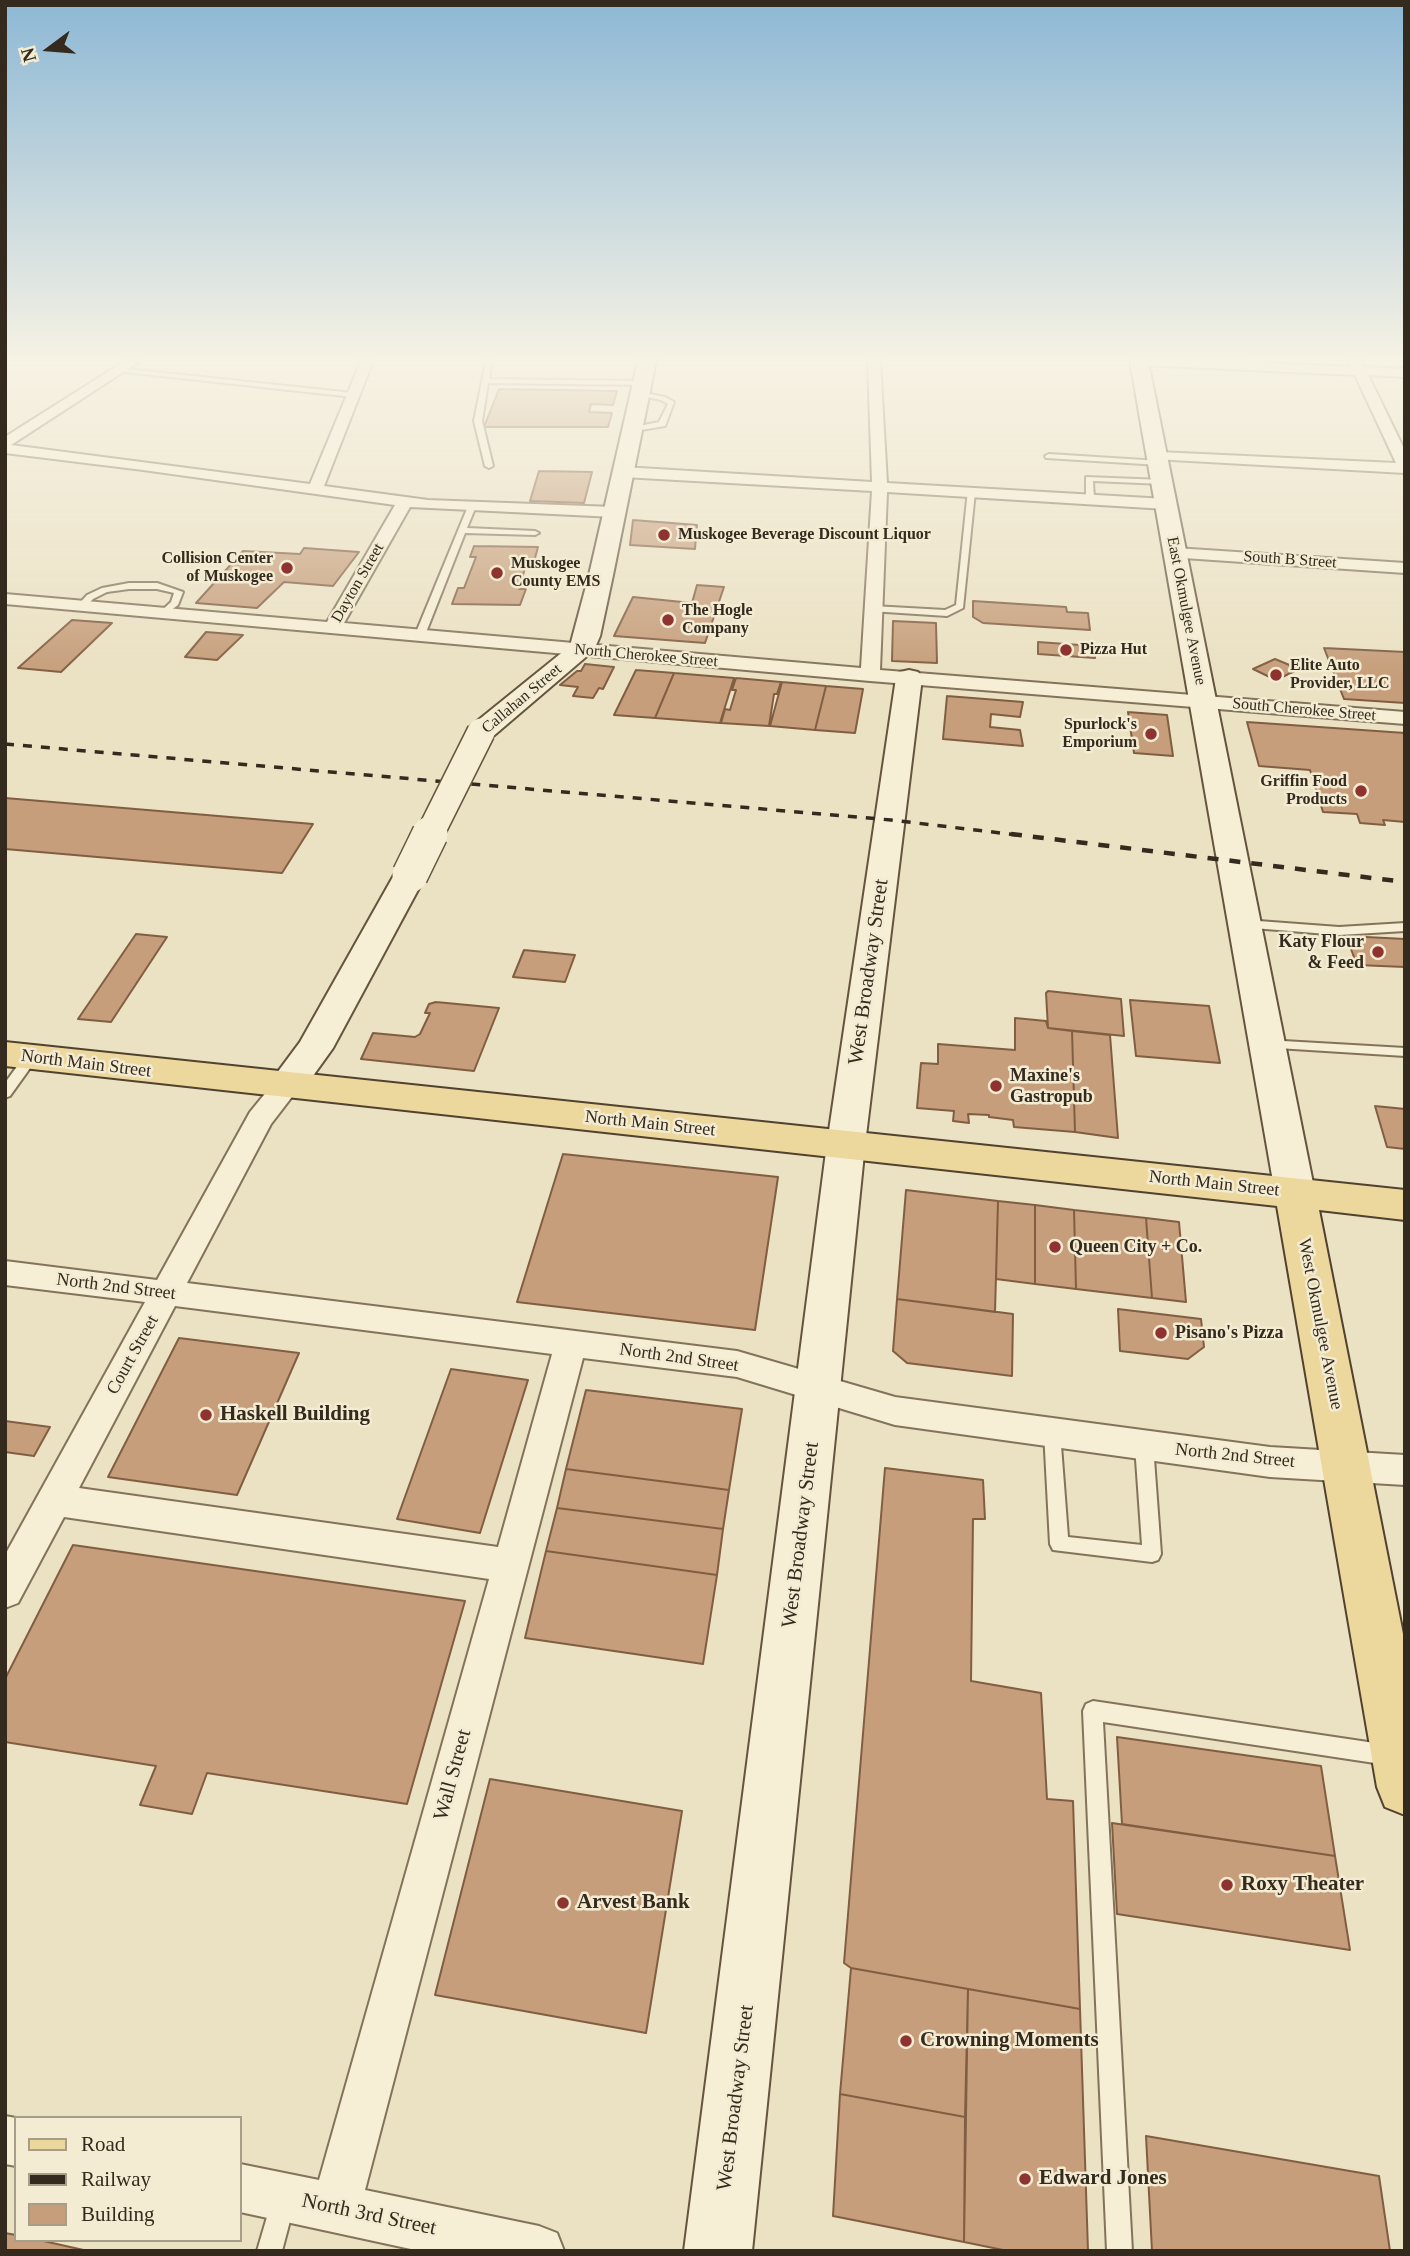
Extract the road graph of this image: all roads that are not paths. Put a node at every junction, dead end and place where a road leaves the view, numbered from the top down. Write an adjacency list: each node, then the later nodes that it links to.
1 (153, 466): 11 (street)
2 (324, 466): 11 (street)
3 (624, 466): 8 (street)
4 (879, 466): 10 (street)
5 (1107, 466): 9 (lane)
6 (1160, 466): 9 (street, East Okmulgee Avenue)
7 (1405, 467): 9 (street)
8 (623, 472): 10 (street); 16 (street)
9 (1162, 476): 13 (street); 13 (lane); 19 (street, East Okmulgee Avenue)
10 (880, 487): 12 (street); 23 (street)
11 (315, 490): 14 (street)
12 (971, 492): 13 (street); 23 (lane)
13 (1090, 499)
14 (405, 502): 15 (street); 25 (street, Dayton Street)
15 (472, 506): 16 (street); 17 (lane)
16 (614, 512): 27 (street)
17 (463, 530): 18 (lane); 26 (lane)
18 (535, 533)
19 (1175, 552): 20 (street, South B Street); 30 (street, East Okmulgee Avenue)
20 (1405, 568)
21 (5, 599): 22 (street, North Cherokee Street)
22 (81, 606): 24 (street, North Cherokee Street); 24 (lane)
23 (873, 610): 28 (street)
24 (163, 613): 25 (street, North Cherokee Street)
25 (332, 628): 26 (street, North Cherokee Street)
26 (420, 635): 27 (street, North Cherokee Street)
27 (581, 650): 28 (street, North Cherokee Street); 38 (street, Callahan Street, bridge)
28 (870, 675): 29 (street, North Cherokee Street)
29 (909, 678): 30 (street, North Cherokee Street); 40 (street, West Broadway Street)
30 (1204, 702): 31 (street, South Cherokee Street); 32 (street, East Okmulgee Avenue)
31 (1405, 718)
32 (1234, 862): 33 (street, West Okmulgee Avenue)
33 (1245, 924): 34 (lane); 35 (street, West Okmulgee Avenue)
34 (1405, 928)
35 (1266, 1045): 36 (lane); 41 (street, West Okmulgee Avenue)
36 (1405, 1052)
37 (18, 1055): 38 (main road, North Main Street); 39 (lane)
38 (286, 1085): 40 (main road, North Main Street); 44 (street, Court Street)
39 (5, 1093)
40 (846, 1144): 41 (main road, North Main Street); 46 (street, West Broadway Street)
41 (1295, 1194): 42 (main road, North Main Street); 49 (main road, West Okmulgee Avenue)
42 (1405, 1205)
43 (5, 1273): 44 (street, North 2nd Street)
44 (167, 1293): 45 (street, North 2nd Street); 51 (street, Court Street)
45 (570, 1344): 46 (street, North 2nd Street); 52 (street, Wall Street)
46 (818, 1388): 47 (street, North 2nd Street); 59 (street, West Broadway Street)
47 (1052, 1432): 48 (street, North 2nd Street); 48 (lane)
48 (1144, 1446): 49 (street, North 2nd Street)
49 (1346, 1466): 50 (street, North 2nd Street); 54 (main road, West Okmulgee Avenue)
50 (1405, 1470)
51 (54, 1500): 52 (street); 53 (street, Court Street)
52 (510, 1565): 56 (street, Wall Street)
53 (5, 1591)
54 (1402, 1772): 60 (lane)
55 (262, 2193): 56 (street, North 3rd Street); 57 (lane)
56 (335, 2207): 58 (street, North 3rd Street)
57 (269, 2251)
58 (539, 2251)
59 (718, 2251)
60 (1120, 2251)

